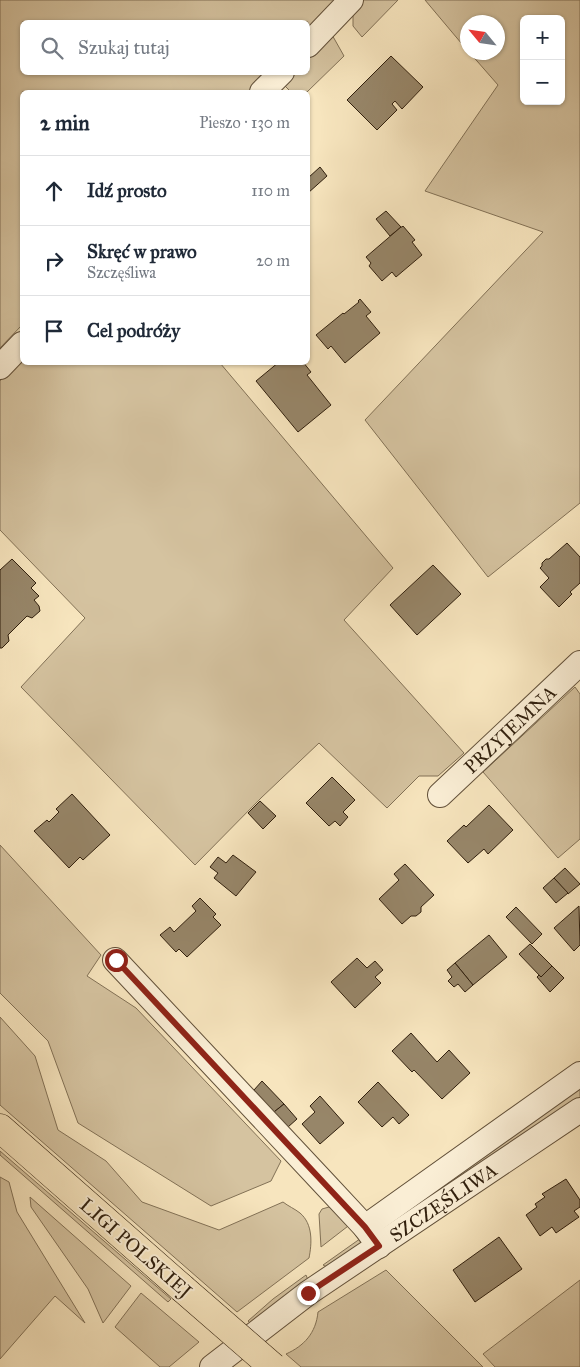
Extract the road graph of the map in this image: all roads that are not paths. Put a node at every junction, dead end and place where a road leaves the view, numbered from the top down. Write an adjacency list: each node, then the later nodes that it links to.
1 (351, 0): 2 (street)
2 (310, 43)
3 (279, 75): 4 (street)
4 (264, 90)
5 (20, 346): 6 (street)
6 (0, 367)
7 (580, 663): 8 (street, PRZYJEMNA)
8 (440, 795)
9 (116, 960): 13 (street)
10 (580, 1074): 13 (street)
11 (580, 1110): 13 (street, SZCZĘŚLIWA)
12 (0, 1128): 15 (main road, LIGI POLSKIEJ, bridge)
13 (372, 1237): 14 (street, SZCZĘŚLIWA)
14 (212, 1367)
15 (273, 1367)

